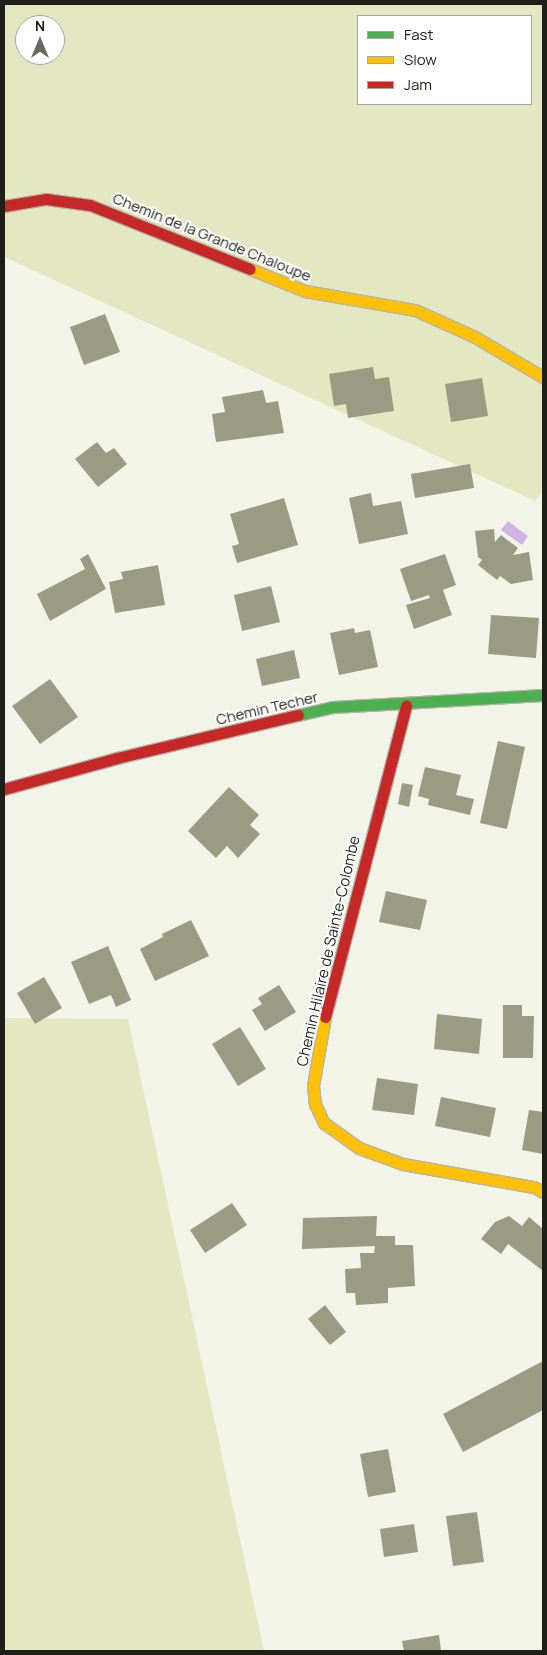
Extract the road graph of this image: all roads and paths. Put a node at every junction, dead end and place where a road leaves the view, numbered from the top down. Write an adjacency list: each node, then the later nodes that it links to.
1 (4, 206): 2 (street, Chemin de la Grande Chaloupe)
2 (543, 377)
3 (543, 695): 4 (street, Chemin Techer)
4 (406, 705): 5 (street, Chemin Techer); 6 (street, Chemin Hilaire de Sainte-Colombe)
5 (4, 789)
6 (543, 1192)

